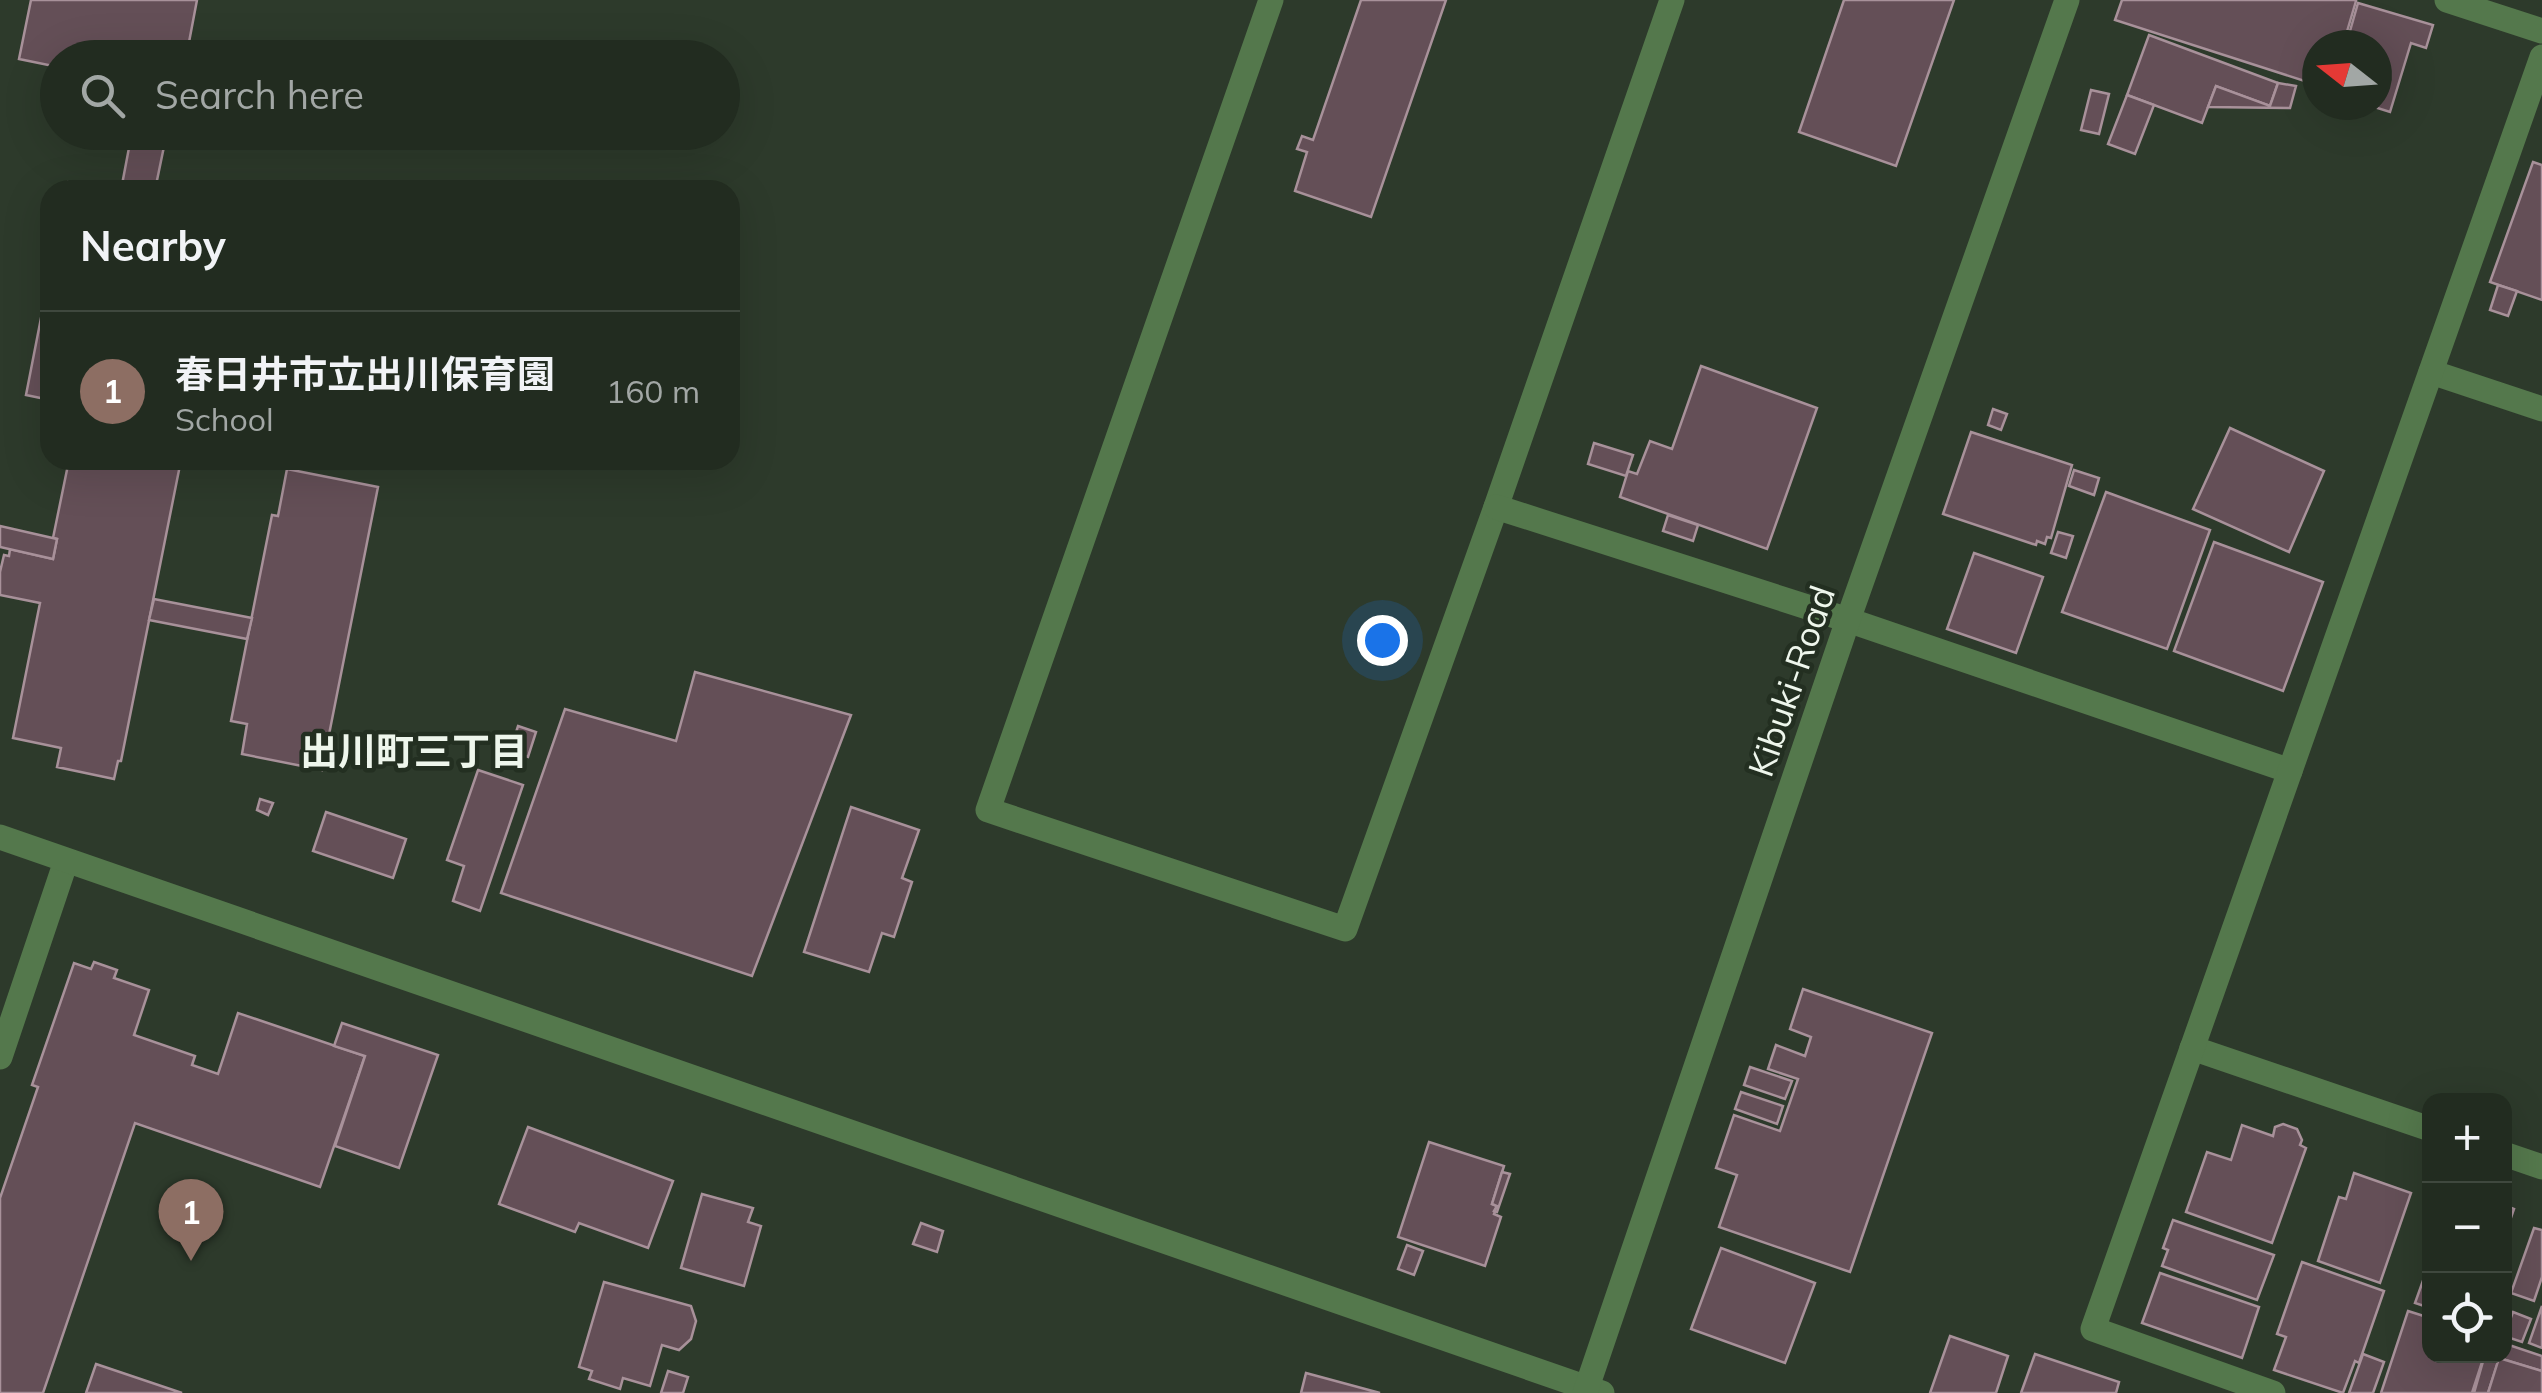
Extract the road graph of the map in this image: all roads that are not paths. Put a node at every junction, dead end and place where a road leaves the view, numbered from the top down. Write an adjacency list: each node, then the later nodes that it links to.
1 (1271, 0): 9 (street)
2 (1672, 0): 9 (street)
3 (2067, 0): 10 (street, Kibuki-Road)
4 (2446, 0): 5 (street)
5 (2542, 31)
6 (2542, 57): 7 (street)
7 (2431, 372): 8 (street); 11 (street)
8 (2542, 409)
9 (1496, 507): 10 (street)
10 (1848, 620): 11 (street); 19 (street, Kibuki-Road)
11 (2290, 771): 14 (street)
12 (0, 837): 13 (street)
13 (66, 861): 15 (street); 19 (street)
14 (2192, 1048): 16 (street); 20 (street)
15 (0, 1057)
16 (2422, 1125)
17 (2512, 1157): 18 (street)
18 (2542, 1166)
19 (1591, 1391)
20 (2273, 1393)

